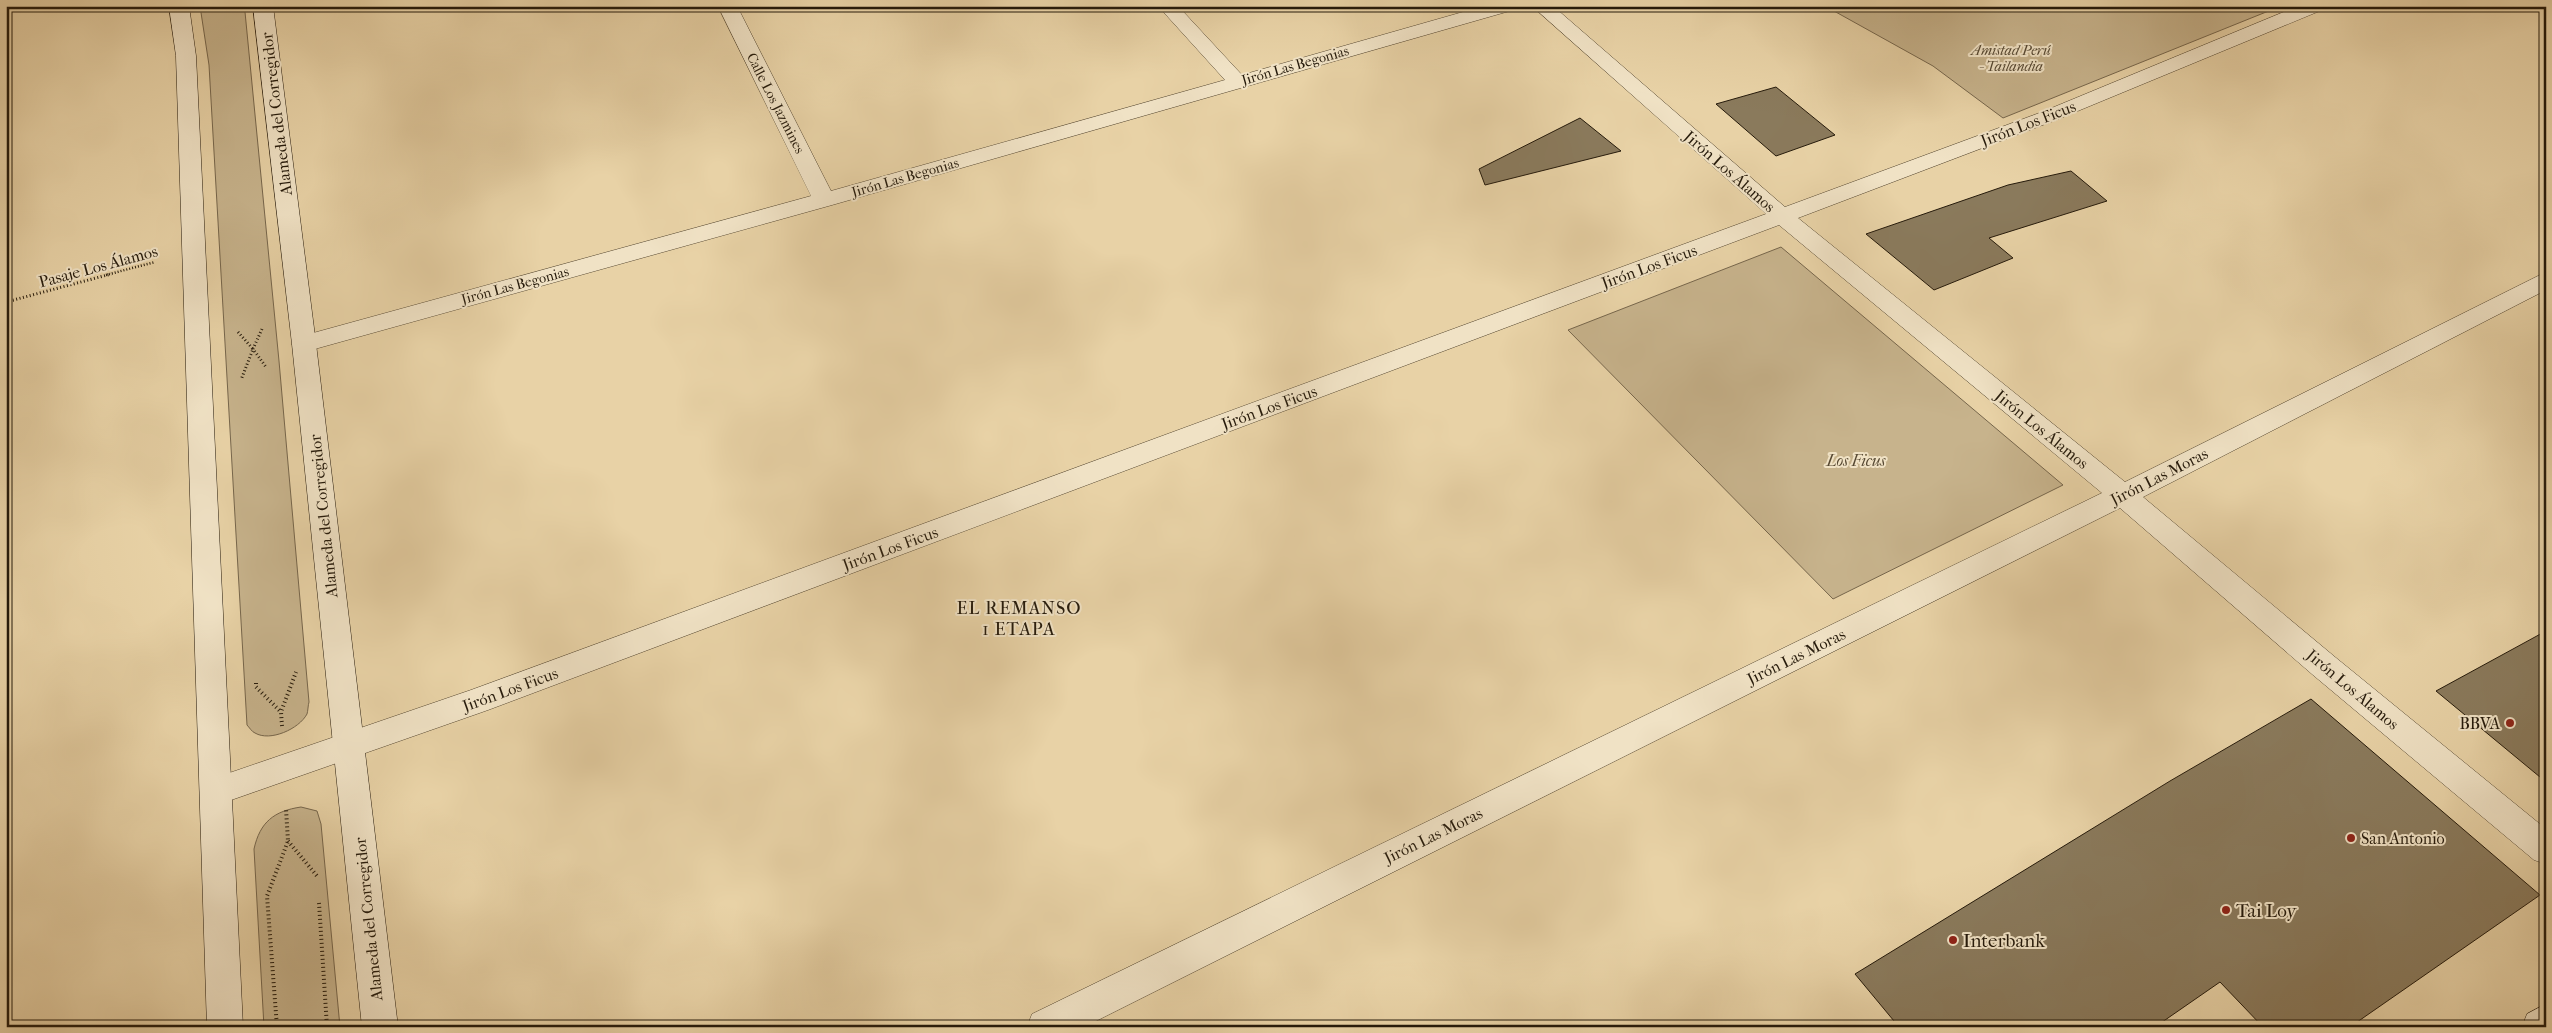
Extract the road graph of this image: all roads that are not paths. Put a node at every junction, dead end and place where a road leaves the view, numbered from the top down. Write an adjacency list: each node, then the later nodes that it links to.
1 (179, 6): 15 (street)
2 (263, 6): 12 (street, Alameda del Corregidor)
3 (727, 6): 9 (street, Calle Los Jazmines)
4 (1167, 6): 8 (street)
5 (1506, 6): 8 (street, Jirón Las Begonias)
6 (1541, 6): 10 (street, Jirón Los Álamos)
7 (2315, 6): 10 (street, Jirón Los Ficus)
8 (1237, 82): 9 (street, Jirón Las Begonias)
9 (824, 200): 12 (street, Jirón Las Begonias)
10 (1782, 216): 13 (street, Jirón Los Álamos); 14 (street, Jirón Los Ficus)
11 (2546, 280): 13 (street, Jirón Las Moras)
12 (304, 344): 14 (street, Alameda del Corregidor)
13 (2123, 495): 16 (street, Jirón Los Álamos); 20 (street, Jirón Las Moras)
14 (349, 746): 15 (street, Jirón Los Ficus); 19 (street, Alameda del Corregidor)
15 (217, 791): 18 (street)
16 (2546, 849)
17 (2546, 1022): 21 (street)
18 (225, 1027)
19 (380, 1027)
20 (1045, 1027)
21 (2540, 1027)

